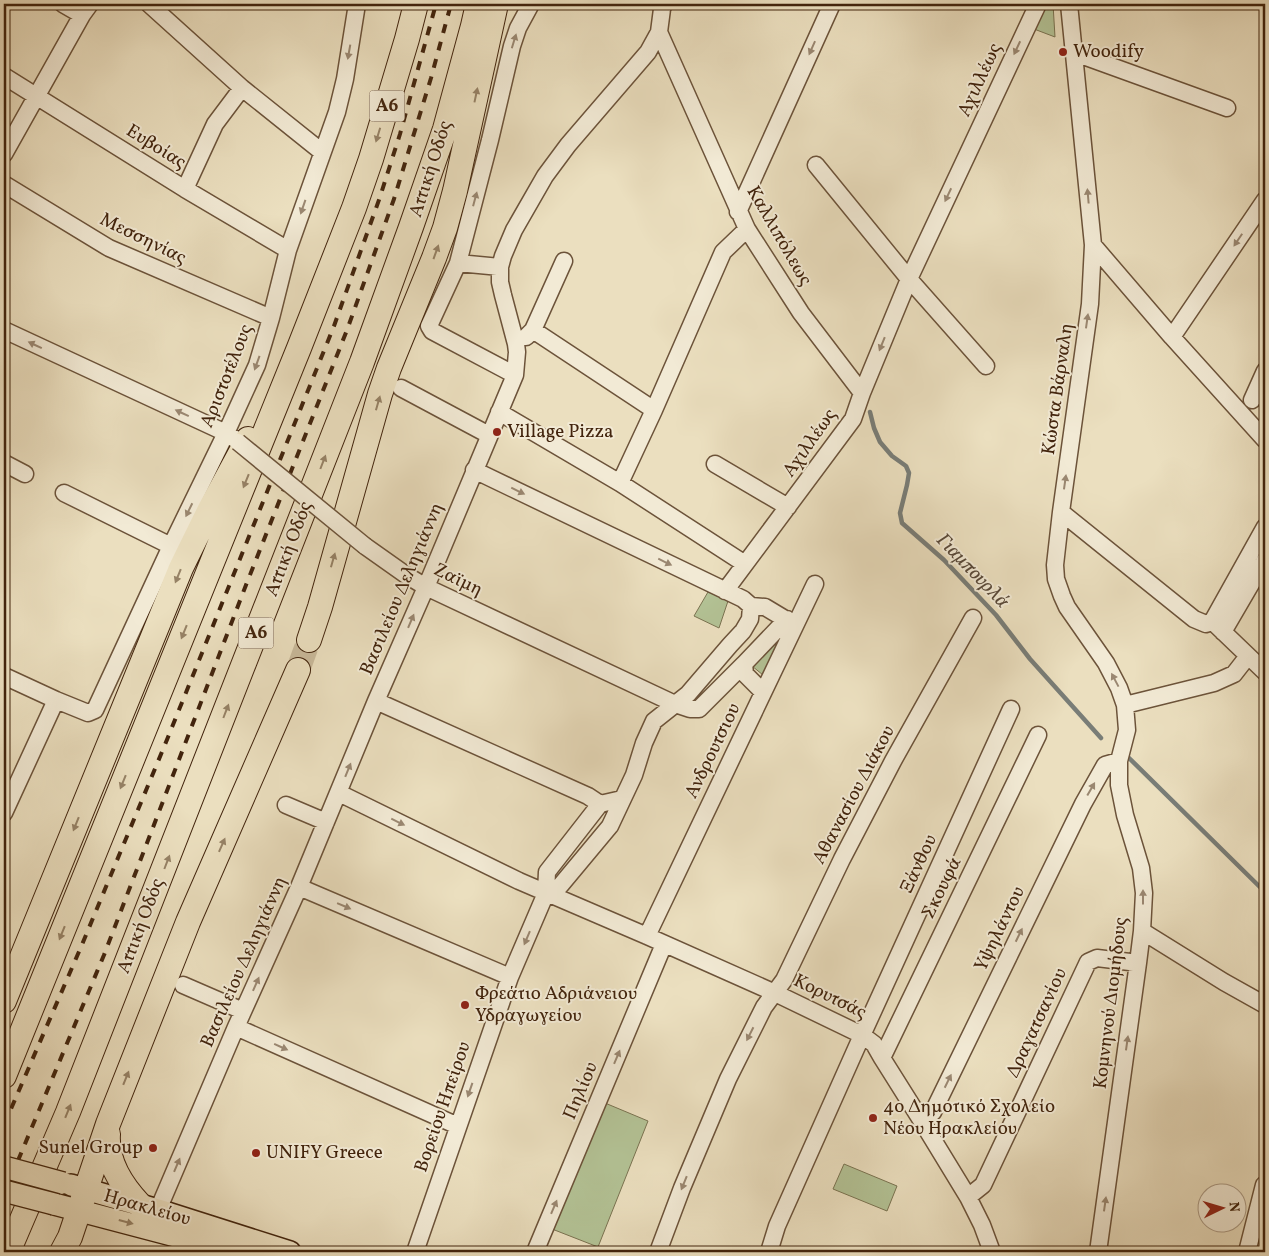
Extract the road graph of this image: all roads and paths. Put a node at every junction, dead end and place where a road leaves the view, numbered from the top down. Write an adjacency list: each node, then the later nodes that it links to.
1 (63, 4): 12 (street)
2 (150, 4): 16 (street)
3 (358, 4): 19 (street, Αριστοτέλους, one-way to 19)
4 (416, 4): 25 (highway, Α6, one-way to 25)
5 (478, 4): 115 (highway, Αττική Οδός / Α6, one-way to 5)
6 (496, 4): 69 (highway, one-way to 6)
7 (531, 4): 31 (street, one-way to 7)
8 (664, 4): 13 (street, Βασιλείου Δεληγιάννη)
9 (832, 4): 26 (street, one-way to 26)
10 (1038, 4): 33 (street, Αχιλλέως, one-way to 33)
11 (1069, 4): 14 (street, Κώστα Βάρναλη)
12 (86, 9): 17 (street)
13 (659, 32): 26 (street, Καλλιπόλεως); 32 (street, Βασιλείου Δεληγιάννη)
14 (1074, 53): 18 (street); 28 (street, Κώστα Βάρναλη, one-way to 14)
15 (4, 76): 17 (street, Ευβοίας)
16 (242, 88): 19 (street); 23 (street)
17 (36, 96): 20 (street); 23 (street, Ευβοίας)
18 (1227, 108)
19 (322, 152): 29 (street, Αριστοτέλους, one-way to 29)
20 (4, 154)
21 (816, 165): 33 (street)
22 (4, 184): 34 (street, Μεσσηνίας)
23 (185, 189): 29 (street, Ευβοίας)
24 (1265, 200): 37 (street, one-way to 37)
25 (354, 208): 98 (highway, one-way to 98); 104 (highway, Α6, one-way to 104)
26 (738, 212): 27 (street, Καλλιπόλεως)
27 (747, 229): 43 (street, Καλλιπόλεως); 45 (street)
28 (1093, 245): 37 (street); 57 (street, Κώστα Βάρναλη, one-way to 28)
29 (288, 250): 34 (street, Αριστοτέλους)
30 (564, 261): 36 (street)
31 (458, 263): 32 (street); 41 (street)
32 (500, 267): 38 (street, Βασιλείου Δεληγιάννη)
33 (909, 279): 39 (street); 43 (street, Αχιλλέως, one-way to 43)
34 (271, 318): 48 (street, Αριστοτέλους, one-way to 48)
35 (4, 330): 48 (street, Ζαϊμη, one-way to 35)
36 (533, 330): 38 (street); 45 (street)
37 (1172, 336): 49 (street)
38 (516, 344): 41 (street, Βασιλείου Δεληγιάννη)
39 (986, 366)
40 (1265, 371): 44 (street)
41 (515, 375): 46 (street, Βασιλείου Δεληγιάννη)
42 (401, 388): 47 (street)
43 (862, 393): 56 (street, Αχιλλέως)
44 (1252, 400)
45 (654, 410): 54 (street)
46 (499, 412): 47 (street, Βασιλείου Δεληγιάννη); 54 (street)
47 (489, 435): 52 (street, Βασιλείου Δεληγιάννη)
48 (232, 438): 59 (street, Αριστοτέλους, one-way to 59); 63 (street, Ζαϊμη, bridge)
49 (1265, 440)
50 (4, 464): 53 (street)
51 (715, 464): 56 (street)
52 (474, 470): 63 (street, Βασιλείου Δεληγιάννη); 64 (street, one-way to 64)
53 (24, 474)
54 (620, 483): 61 (street)
55 (64, 493): 59 (street)
56 (788, 507): 61 (street, Αχιλλέως)
57 (1061, 512): 68 (street); 79 (street, Κώστα Βάρναλη, one-way to 57)
58 (1265, 527): 68 (street)
59 (171, 546): 76 (street, Αριστοτέλους)
60 (1265, 560): 68 (street)
61 (745, 564): 64 (street, Αχιλλέως)
62 (815, 584): 67 (street, Ανδρουτσιου)
63 (426, 588): 77 (street, Βασιλείου Δεληγιάννη, one-way to 63); 78 (street, Ζαϊμη)
64 (725, 591): 65 (street)
65 (750, 606): 67 (street); 78 (street)
66 (973, 618): 97 (street, Αθανασίου Διάκου)
67 (791, 622): 71 (street); 75 (street, Ανδρουτσιου)
68 (1218, 627): 70 (street)
69 (309, 640)
70 (1248, 656): 73 (street); 79 (street)
71 (744, 664): 75 (street); 78 (street, Ζαϊμη)
72 (298, 670): 106 (highway, one-way to 72)
73 (1265, 672)
74 (4, 676): 76 (street)
75 (763, 692): 92 (street, Ανδρουτσιου)
76 (56, 700): 87 (street)
77 (376, 701): 83 (street, Βασιλείου Δεληγιάννη, one-way to 77); 85 (street)
78 (675, 704): 84 (street)
79 (1125, 705): 82 (street, Κώστα Βάρναλη)
80 (1011, 709): 102 (street, Ξάνθου)
81 (1038, 735): 103 (street, Σκουφά)
82 (1119, 761): 91 (street, Κομνηνού Διομήδους, one-way to 82); 105 (street, Υψηλάντου, one-way to 82)
83 (339, 793): 88 (street, Βασιλείου Δεληγιάννη); 90 (street, Κορυτσάς, one-way to 90)
84 (622, 800): 85 (street); 90 (street)
85 (600, 804): 90 (street)
86 (286, 805): 88 (street)
87 (4, 813)
88 (326, 822): 89 (street, Βασιλείου Δεληγιάννη)
89 (299, 887): 95 (street, one-way to 95); 100 (street, Βασιλείου Δεληγιάννη, one-way to 89)
90 (546, 893): 92 (street, Κορυτσάς); 95 (street, Βορείου Ηπείρου, one-way to 95)
91 (1142, 930): 94 (street, Κομνηνού Διομήδους); 99 (street)
92 (646, 936): 93 (street, Κορυτσάς)
93 (664, 944): 97 (street, Κορυτσάς); 120 (street, Πηλίου, one-way to 93)
94 (1138, 962): 111 (street, Δραγατσανίου); 124 (street, Κομνηνού Διομήδους, one-way to 94)
95 (510, 977): 107 (street, Βορείου Ηπείρου, one-way to 107)
96 (183, 985): 100 (street)
97 (775, 993): 102 (street, Κορυτσάς); 121 (street, Αθανασίου Διάκου, one-way to 121)
98 (4, 1001)
99 (1265, 1005)
100 (243, 1012): 101 (street, Βασιλείου Δεληγιάννη)
101 (236, 1027): 107 (street, one-way to 107); 113 (street, Βασιλείου Δεληγιάννη, one-way to 101)
102 (862, 1035): 103 (street, Κορυτσάς); 122 (street, Ξάνθου)
103 (882, 1058): 105 (street, Κορυτσάς)
104 (4, 1076)
105 (921, 1120): 111 (street, Κορυτσάς)
106 (108, 1124): 112 (highway); 113 (highway)
107 (458, 1126): 119 (street, Βορείου Ηπείρου)
108 (4, 1167): 112 (main road, Ηρακλείου, bridge)
109 (1265, 1185): 125 (street)
110 (4, 1191): 112 (main road, Ηρακλείου, bridge)
111 (968, 1197): 123 (street, Κορυτσάς)
112 (82, 1200): 113 (main road, Ηρακλείου); 114 (main road, Ηρακλείου, one-way to 114); 116 (highway)
113 (149, 1207): 118 (main road, Ηρακλείου)
114 (185, 1246): 117 (main road, Ηρακλείου)
115 (8, 1252)
116 (62, 1252)
117 (231, 1252)
118 (290, 1252)
119 (415, 1252)
120 (535, 1252)
121 (658, 1252)
122 (770, 1252)
123 (992, 1252)
124 (1098, 1252)
125 (1247, 1252)

